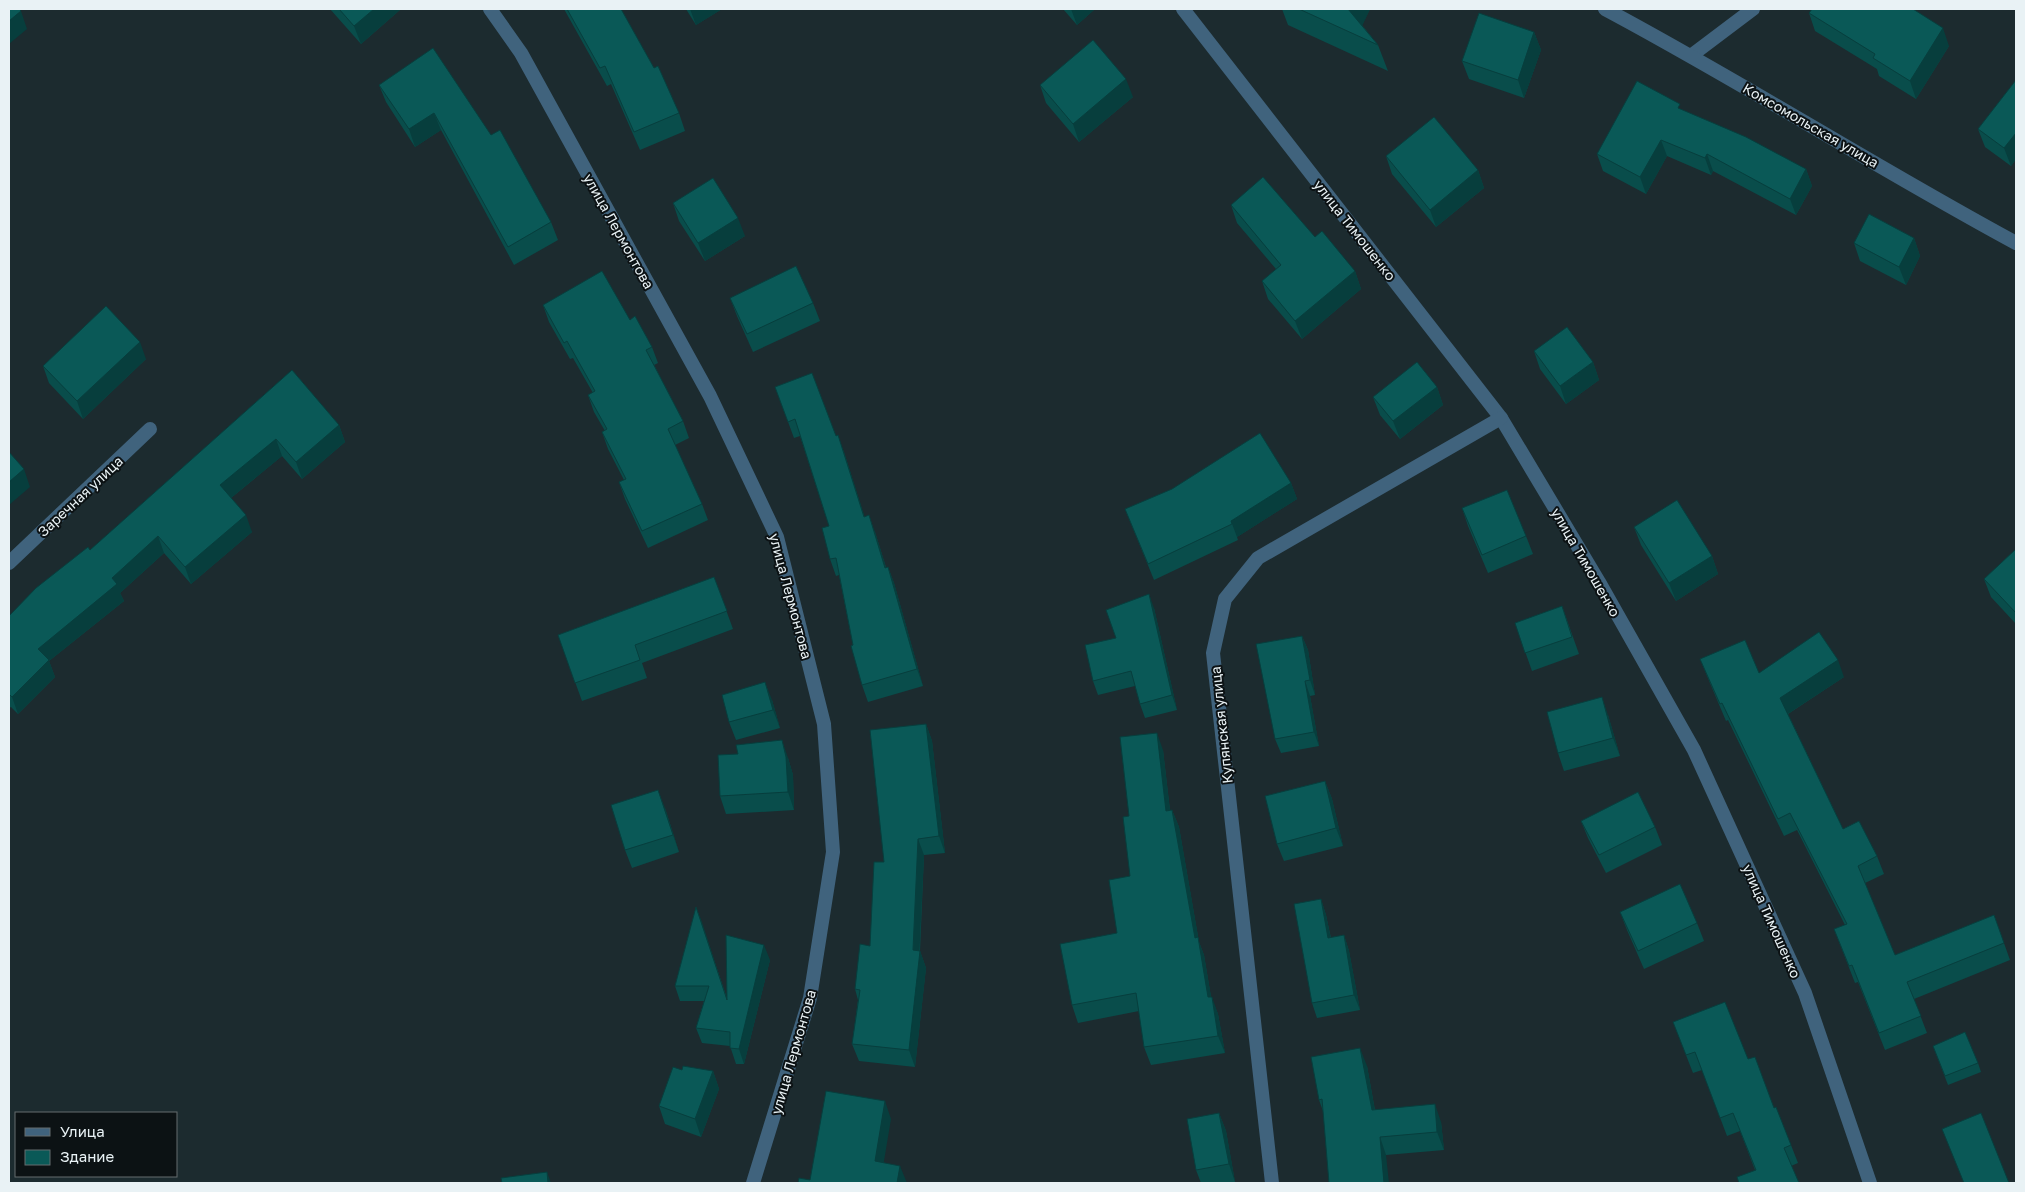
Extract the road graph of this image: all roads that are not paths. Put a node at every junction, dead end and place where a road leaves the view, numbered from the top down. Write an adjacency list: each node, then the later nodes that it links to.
1 (490, 9): 10 (street, улица Лермонтова)
2 (1183, 9): 7 (street, улица Тимошенко)
3 (1605, 9): 5 (street, Комсомольская улица)
4 (1753, 9): 5 (street)
5 (1692, 55): 6 (street, Комсомольская улица)
6 (2016, 243)
7 (1501, 418): 11 (street, Купянская улица); 12 (street, улица Тимошенко)
8 (150, 429): 9 (street, Заречная улица)
9 (9, 563)
10 (753, 1183)
11 (1272, 1183)
12 (1870, 1183)

